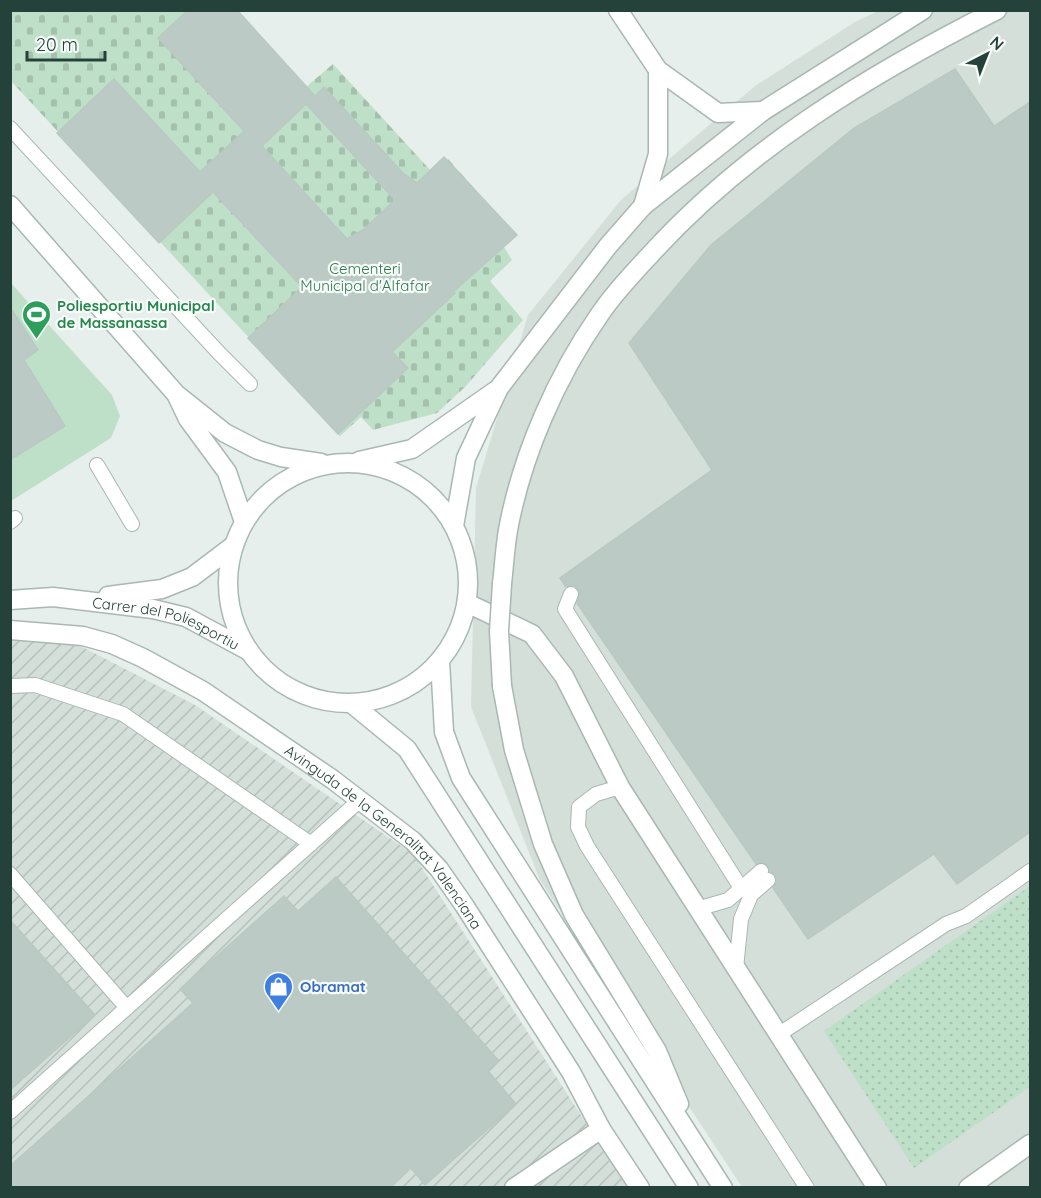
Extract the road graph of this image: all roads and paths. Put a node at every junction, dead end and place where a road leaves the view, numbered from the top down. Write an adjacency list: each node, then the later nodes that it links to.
1 (618, 10): 4 (street)
2 (923, 10): 5 (street)
3 (997, 10): 41 (street, bridge)
4 (658, 70): 5 (street); 8 (street)
5 (763, 111): 8 (street)
6 (10, 128): 9 (lane)
7 (10, 206): 11 (street)
8 (643, 206): 10 (street)
9 (250, 384)
10 (499, 388): 12 (street); 17 (street)
11 (176, 394): 13 (street); 15 (street)
12 (352, 462): 13 (street); 17 (street)
13 (321, 463): 15 (street)
14 (97, 465): 16 (lane)
15 (244, 522): 18 (street)
16 (132, 524)
17 (454, 526): 22 (street)
18 (233, 546): 21 (street, Carrer del Poliesportiu); 24 (street)
19 (571, 594): 33 (lane)
20 (14, 599): 21 (street, Carrer del Poliesportiu)
21 (82, 600): 24 (street, Carrer del Poliesportiu)
22 (467, 603): 25 (street); 28 (street)
23 (10, 630): 29 (street, Avinguda de la Generalitat Valenciana)
24 (249, 651): 27 (street)
25 (440, 661): 27 (street); 41 (street)
26 (10, 686): 30 (lane)
27 (351, 704): 42 (street)
28 (620, 787): 34 (street); 48 (lane)
29 (360, 800): 30 (lane); 39 (street, Avinguda de la Generalitat Valenciana)
30 (311, 844): 36 (lane)
31 (1030, 871): 37 (lane)
32 (10, 874): 36 (lane)
33 (741, 888): 34 (lane); 35 (lane)
34 (698, 909): 35 (street)
35 (736, 968): 37 (street)
36 (127, 1008): 38 (lane)
37 (778, 1035): 49 (street)
38 (10, 1112)
39 (601, 1129): 43 (street); 44 (street, Avinguda de la Generalitat Valenciana)
40 (1030, 1144): 50 (street)
41 (699, 1150): 47 (street)
42 (677, 1169): 45 (street); 46 (street)
43 (514, 1188)
44 (640, 1188)
45 (684, 1188)
46 (689, 1188)
47 (723, 1188)
48 (807, 1188)
49 (877, 1188)
50 (968, 1188)

